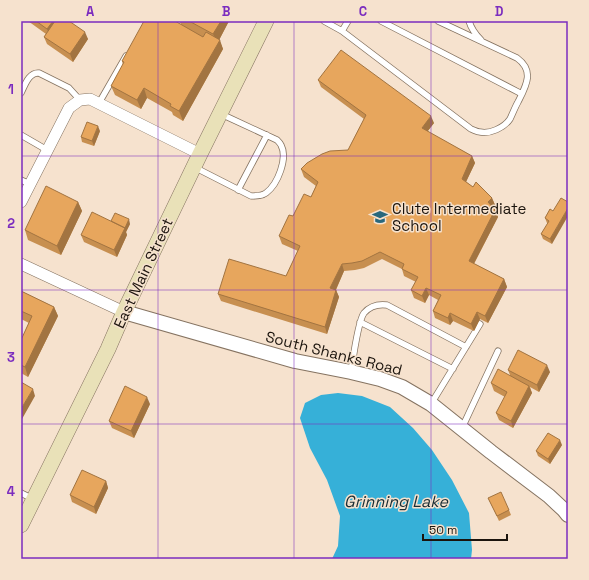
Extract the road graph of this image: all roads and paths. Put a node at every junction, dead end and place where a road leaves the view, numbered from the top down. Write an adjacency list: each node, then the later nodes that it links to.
1 (266, 21): 14 (main road, East Main Street)
2 (324, 21): 7 (lane)
3 (348, 21): 7 (lane)
4 (381, 21): 11 (lane)
5 (438, 21): 8 (lane)
6 (469, 21): 8 (lane)
7 (342, 31): 11 (lane)
8 (484, 43): 11 (lane)
9 (130, 48): 13 (lane)
10 (21, 93): 12 (lane)
11 (522, 94)
12 (80, 100): 13 (street); 17 (street)
13 (99, 103): 18 (street)
14 (220, 113): 16 (lane); 18 (main road, East Main Street)
15 (21, 135): 17 (lane)
16 (267, 135): 20 (lane); 20 (lane)
17 (47, 150): 19 (street)
18 (197, 161): 20 (lane); 23 (main road, East Main Street)
19 (26, 182): 21 (street)
20 (238, 190)
21 (21, 202)
22 (21, 264): 23 (street)
23 (124, 312): 29 (street, South Shanks Road); 32 (main road, East Main Street)
24 (360, 322): 26 (lane); 28 (lane); 29 (lane)
25 (480, 324): 26 (lane)
26 (466, 346): 28 (lane)
27 (498, 351): 31 (lane)
28 (452, 369): 30 (lane)
29 (351, 372): 30 (street, South Shanks Road)
30 (431, 404): 31 (street, South Shanks Road)
31 (461, 429): 33 (street, South Shanks Road)
32 (27, 496): 34 (main road, East Main Street)
33 (568, 515)
34 (21, 525)

